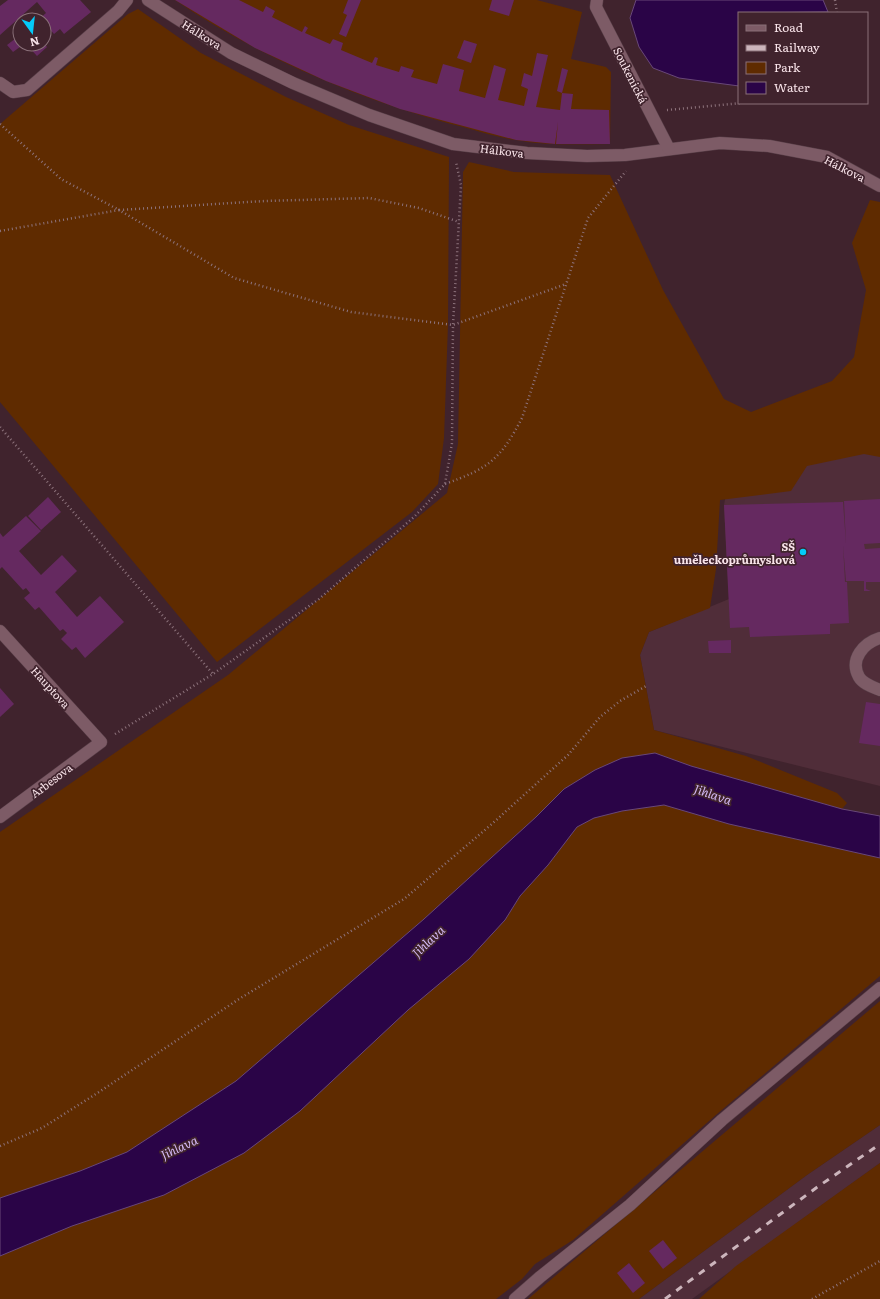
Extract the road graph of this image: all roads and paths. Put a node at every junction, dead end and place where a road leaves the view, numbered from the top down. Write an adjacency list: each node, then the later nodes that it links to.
1 (127, 0): 6 (street)
2 (148, 0): 10 (street, Hálkova)
3 (597, 0): 8 (street, Soukenická)
4 (835, 0): 5 (path)
5 (837, 12)
6 (0, 83)
7 (738, 103): 8 (path)
8 (650, 112): 11 (street, Soukenická)
9 (0, 124): 14 (path)
10 (452, 144): 11 (street, Hálkova); 15 (path)
11 (669, 149): 13 (street, Hálkova)
12 (627, 170): 17 (path)
13 (880, 186)
14 (119, 210): 15 (path); 16 (path); 18 (path)
15 (459, 222): 18 (path)
16 (0, 231)
17 (566, 284): 18 (path); 20 (path)
18 (453, 325): 20 (path)
19 (0, 427): 23 (path)
20 (445, 484): 23 (path)
21 (0, 631): 26 (street, Hauptova)
22 (880, 638): 25 (street)
23 (213, 674): 26 (path)
24 (648, 685): 29 (path)
25 (880, 690)
26 (101, 742): 27 (street, Arbesova)
27 (0, 817)
28 (880, 988): 31 (street)
29 (0, 1146)
30 (880, 1261): 32 (path)
31 (515, 1299)
32 (812, 1299)

